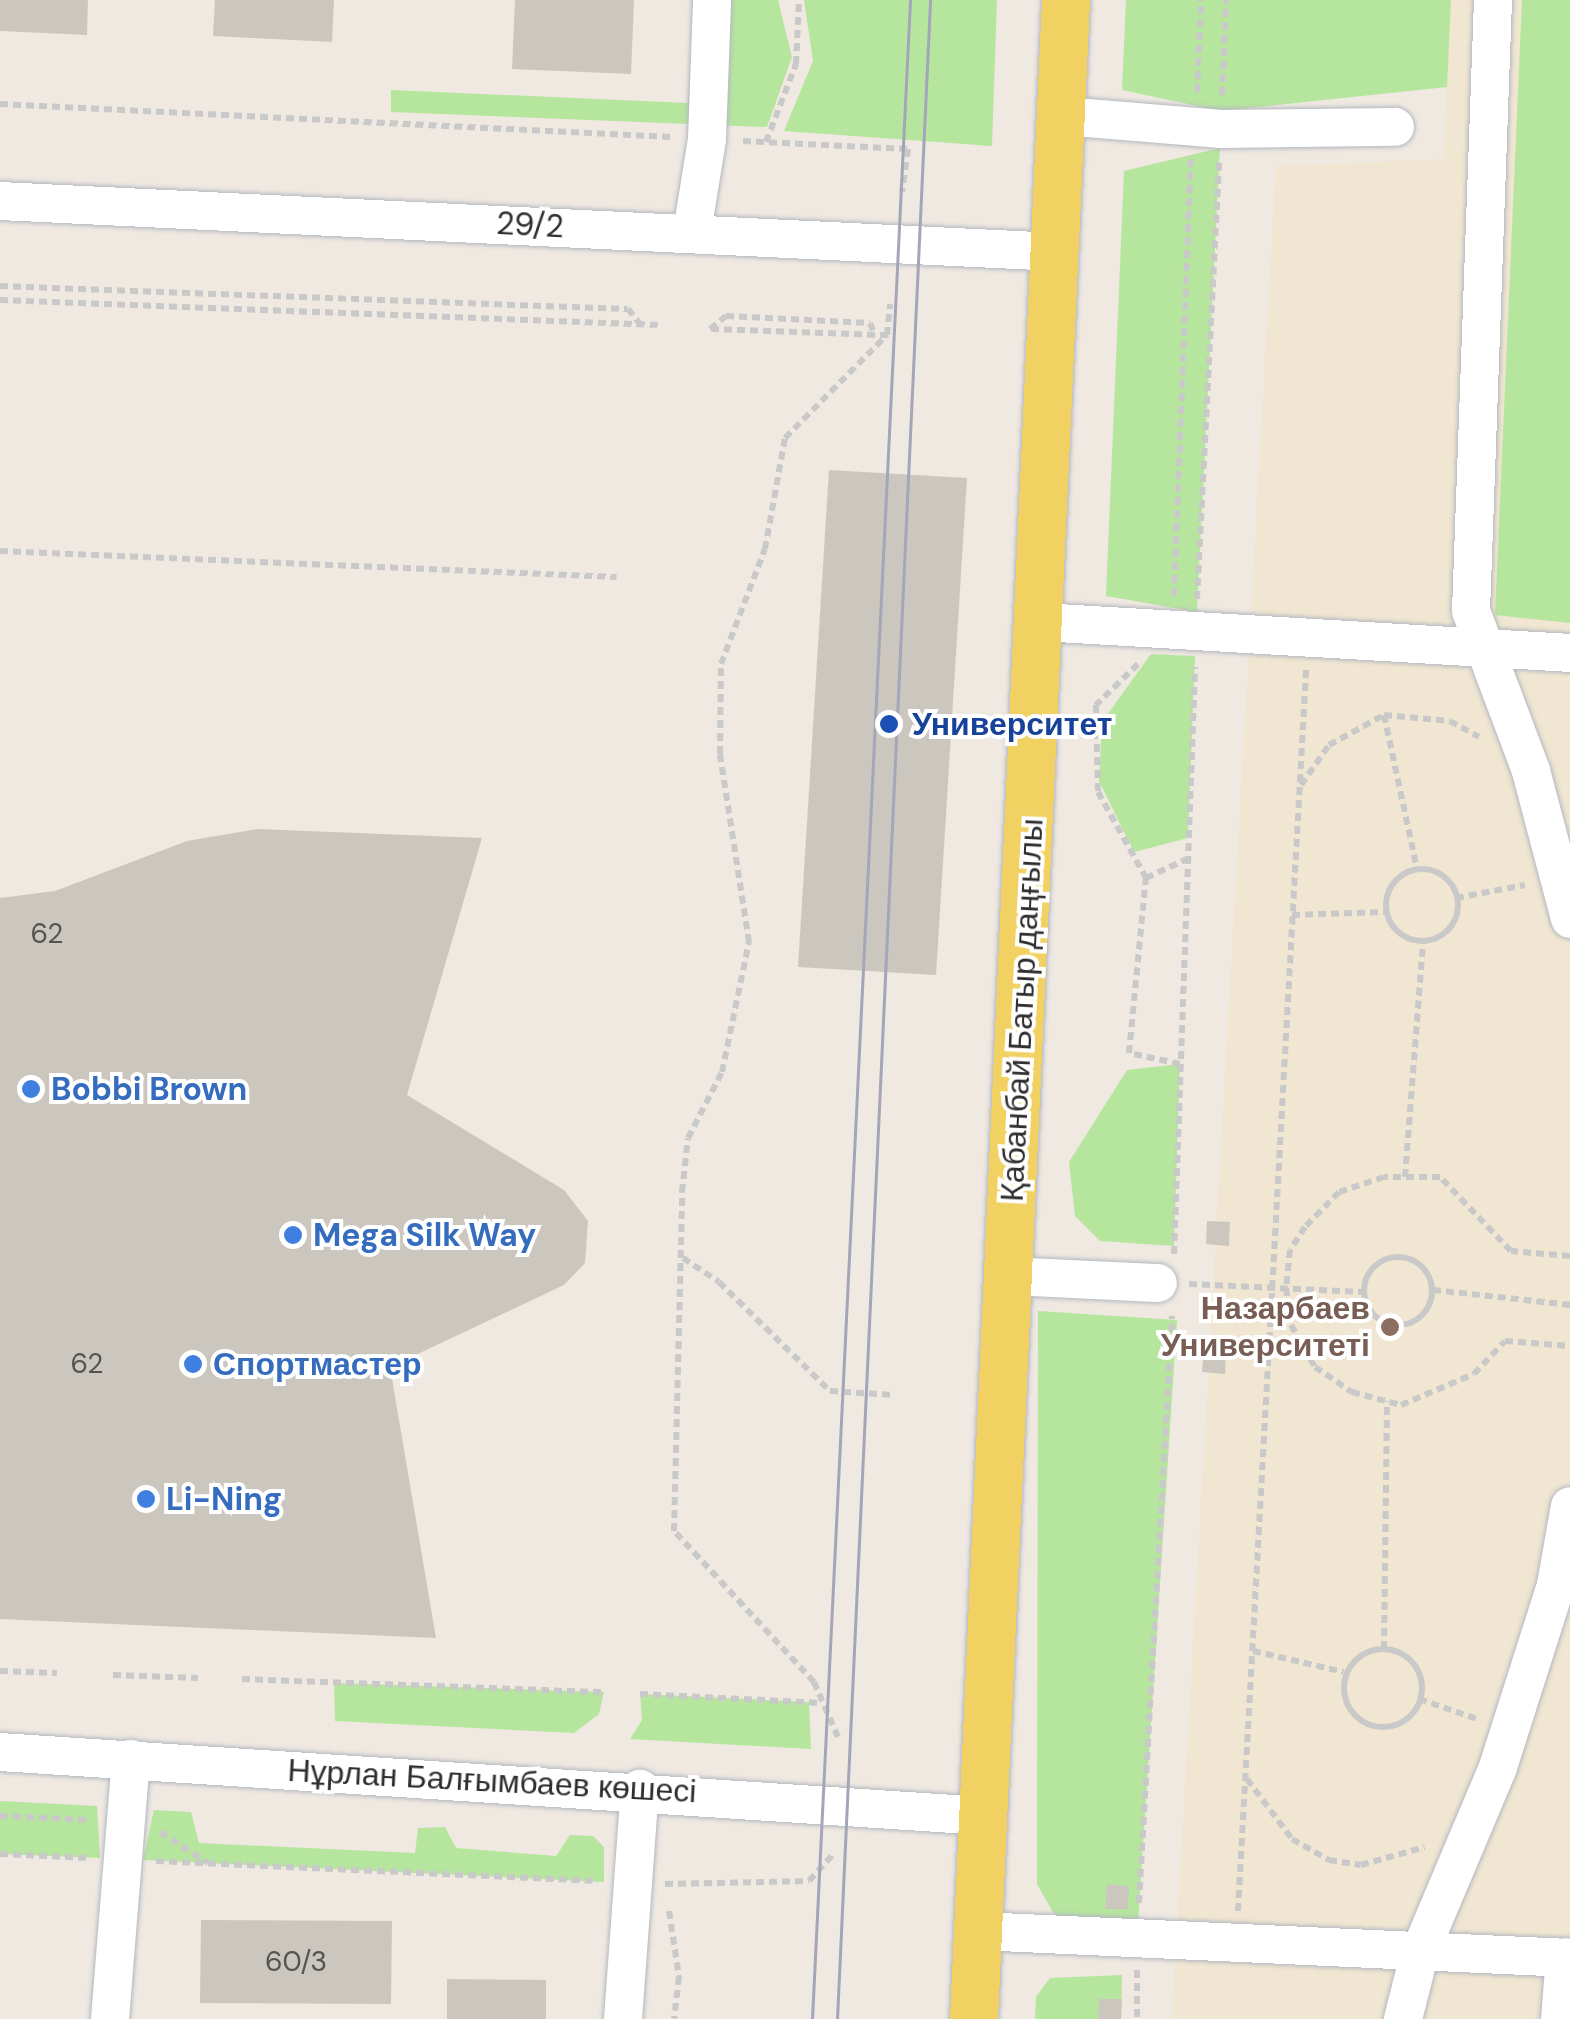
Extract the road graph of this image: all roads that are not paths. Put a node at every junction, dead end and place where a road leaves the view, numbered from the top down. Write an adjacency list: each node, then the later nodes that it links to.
1 (712, 0): 7 (street)
2 (1066, 0): 4 (main road, Қабанбай Батыр даңғылы)
3 (1493, 0): 10 (street)
4 (1063, 116): 5 (street); 8 (main road, Қабанбай Батыр даңғылы)
5 (1395, 126)
6 (0, 201): 7 (street, 29/2)
7 (692, 232): 8 (street, 29/2)
8 (1059, 252): 9 (main road, Қабанбай Батыр даңғылы)
9 (1041, 622): 10 (street); 13 (main road, Қабанбай Батыр даңғылы)
10 (1486, 650): 11 (street); 12 (street)
11 (1570, 653)
12 (1570, 919)
13 (1009, 1276): 14 (street); 19 (main road, Қабанбай Батыр даңғылы)
14 (1158, 1284)
15 (1570, 1506): 21 (street)
16 (0, 1752): 17 (street, Нұрлан Балғымбаев көшесі)
17 (130, 1759): 18 (street, Нұрлан Балғымбаев көшесі); 23 (street)
18 (640, 1790): 19 (street, Нұрлан Балғымбаев көшесі); 24 (street)
19 (984, 1816): 20 (main road, Қабанбай Батыр даңғылы)
20 (978, 1931): 21 (street); 25 (main road, Қабанбай Батыр даңғылы)
21 (1420, 1952): 22 (street); 26 (street)
22 (1567, 1957): 27 (street)
23 (110, 2019)
24 (623, 2019)
25 (974, 2019)
26 (1403, 2019)
27 (1560, 2019)

